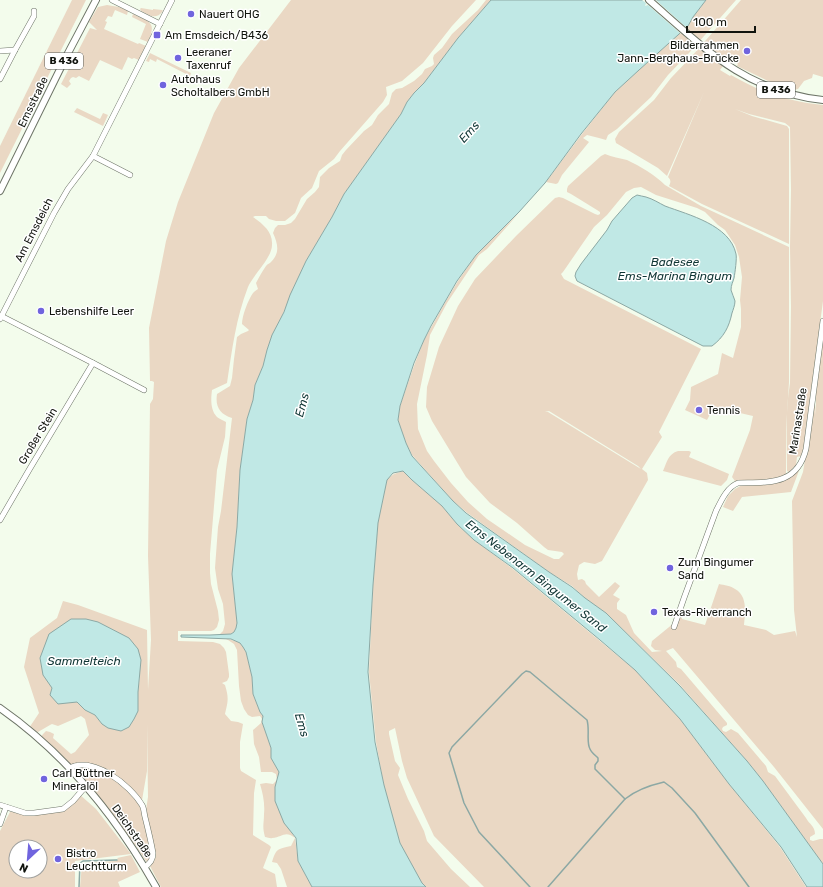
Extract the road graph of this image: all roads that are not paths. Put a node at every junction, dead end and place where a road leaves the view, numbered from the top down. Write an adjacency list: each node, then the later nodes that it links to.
1 (96, 0): 13 (main road, Emsstraße / B 436)
2 (112, 0): 6 (street)
3 (172, 0): 6 (street, Am Emsdeich)
4 (649, 0): 10 (main road, B 436)
5 (34, 11): 7 (street)
6 (160, 24): 11 (street, Am Emsdeich)
7 (14, 50): 8 (street); 9 (street)
8 (0, 51)
9 (0, 79)
10 (823, 100)
11 (93, 156): 12 (street); 14 (street, Am Emsdeich)
12 (130, 175)
13 (0, 191)
14 (1, 317): 16 (street)
15 (823, 321): 19 (street, Marinastraße)
16 (93, 363): 17 (street); 18 (street, Großer Stein)
17 (144, 390)
18 (0, 520)
19 (674, 626)
20 (0, 708): 21 (main road, Deichstraße)
21 (69, 768): 22 (main road, Deichstraße); 26 (street)
22 (86, 786): 24 (street); 26 (main road, Deichstraße)
23 (0, 805): 24 (street)
24 (6, 807): 25 (street)
25 (0, 824)
26 (145, 867): 27 (main road, Deichstraße)
27 (156, 887)

